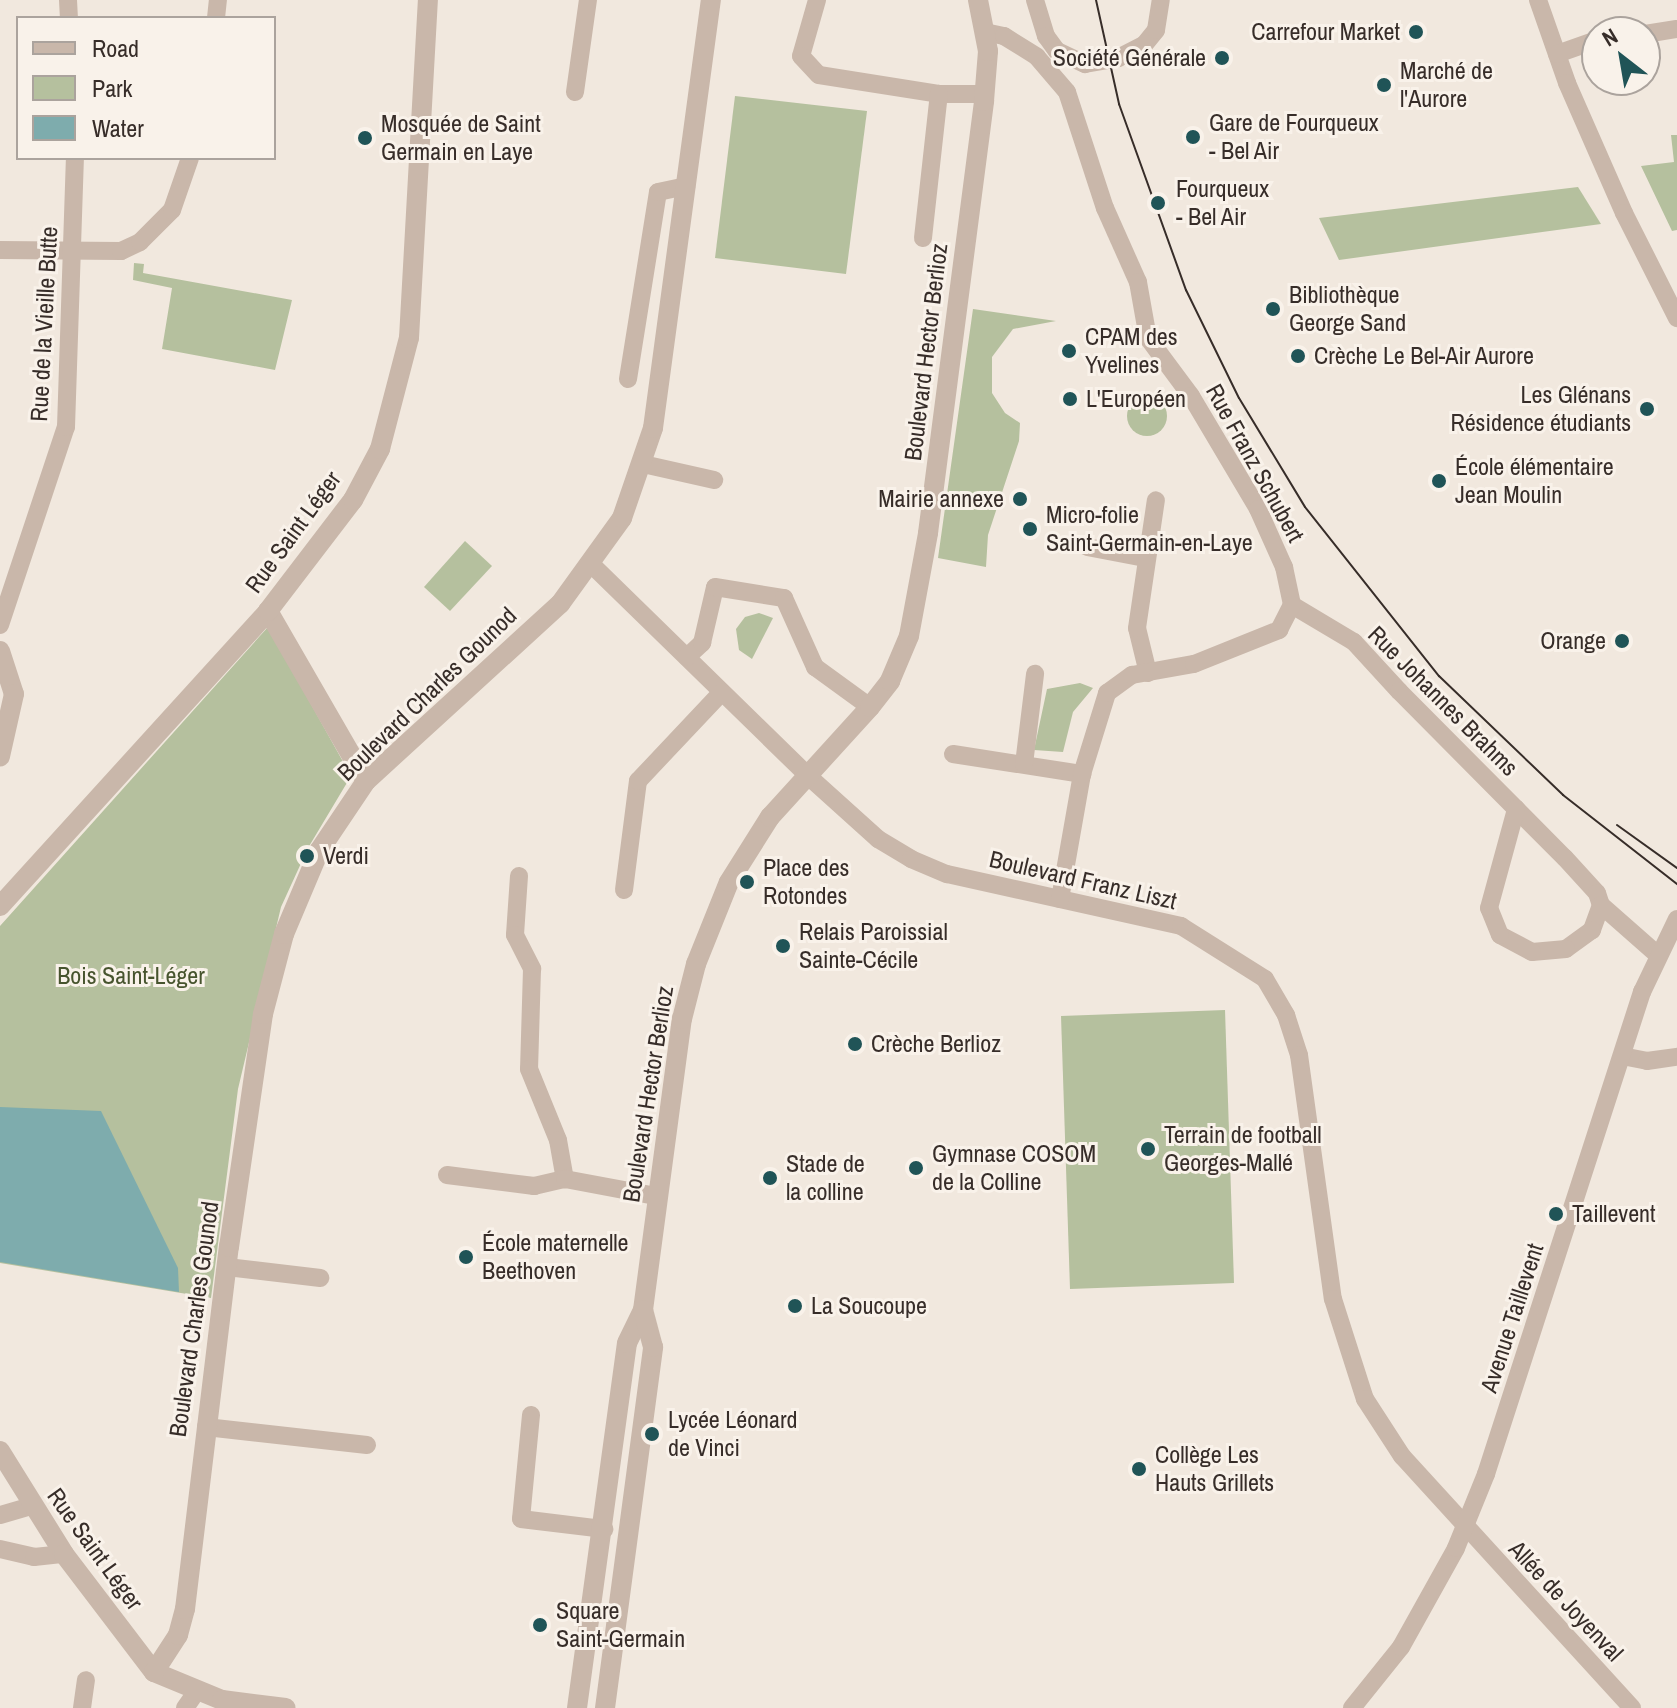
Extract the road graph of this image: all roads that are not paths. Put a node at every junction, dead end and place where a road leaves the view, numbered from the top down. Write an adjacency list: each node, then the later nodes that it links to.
1 (428, 0): 30 (street, Rue Saint Léger)
2 (588, 0): 12 (street)
3 (711, 0): 17 (street, Boulevard Charles Gounod)
4 (817, 0): 13 (street)
5 (978, 0): 9 (street, Boulevard Hector Berlioz)
6 (1035, 0): 7 (street)
7 (1161, 0)
8 (1538, 0): 11 (street)
9 (985, 32): 14 (street, Boulevard Hector Berlioz); 29 (street, Rue Franz Schubert)
10 (1581, 46): 11 (street)
11 (1557, 54): 21 (street)
12 (575, 92)
13 (939, 94): 14 (street); 18 (street)
14 (984, 94): 37 (street, Boulevard Hector Berlioz)
15 (75, 160): 19 (street, Rue de la Vieille Butte)
16 (189, 160): 19 (street)
17 (686, 186): 22 (street); 23 (street, Boulevard Charles Gounod)
18 (923, 238)
19 (71, 249): 20 (street); 31 (street, Rue de la Vieille Butte)
20 (0, 250)
21 (1677, 318)
22 (628, 379)
23 (643, 464): 24 (street); 28 (street, Boulevard Charles Gounod)
24 (714, 480)
25 (1156, 500): 27 (street)
26 (1087, 547): 27 (street)
27 (1146, 558): 34 (street)
28 (590, 563): 33 (street, Boulevard Franz Liszt); 43 (street, Boulevard Charles Gounod)
29 (1292, 605): 34 (street); 44 (street, Rue Johannes Brahms)
30 (268, 611): 43 (street); 49 (street, Rue Saint Léger)
31 (0, 625)
32 (0, 651): 39 (street)
33 (687, 657): 36 (street, Boulevard Franz Liszt); 37 (street)
34 (1148, 673): 41 (street)
35 (1035, 674): 40 (street)
36 (722, 692): 42 (street, Boulevard Franz Liszt); 46 (street)
37 (870, 707): 42 (street, Boulevard Hector Berlioz)
38 (953, 754): 40 (street)
39 (0, 756)
40 (1024, 764): 41 (street)
41 (1082, 774): 47 (street)
42 (807, 775): 47 (street, Boulevard Franz Liszt); 56 (street, Boulevard Hector Berlioz)
43 (366, 781): 57 (street, Boulevard Charles Gounod)
44 (1516, 809): 48 (street, Rue Johannes Brahms); 48 (street, Rue Johannes Brahms)
45 (519, 876): 55 (street)
46 (624, 890)
47 (1060, 899): 66 (street, Boulevard Franz Liszt)
48 (1601, 905): 51 (street)
49 (0, 906)
50 (1676, 920): 51 (street, Avenue Taillevent)
51 (1658, 955): 52 (street, Avenue Taillevent)
52 (1622, 1056): 53 (street); 66 (street, Avenue Taillevent)
53 (1677, 1057)
54 (447, 1175): 55 (street)
55 (565, 1179): 56 (street)
56 (656, 1196): 59 (street, Boulevard Hector Berlioz)
57 (227, 1267): 58 (street); 61 (street, Boulevard Charles Gounod)
58 (320, 1278)
59 (643, 1310): 67 (street, Boulevard Hector Berlioz); 76 (street, Boulevard Hector Berlioz)
60 (531, 1415): 67 (street)
61 (206, 1427): 62 (street); 70 (street, Boulevard Charles Gounod)
62 (367, 1445)
63 (0, 1451): 64 (street, Rue Saint Léger)
64 (31, 1506): 65 (street); 69 (street, Rue Saint Léger)
65 (0, 1515)
66 (1465, 1526): 77 (street, Avenue Taillevent); 78 (street, Allée de Joyenval)
67 (604, 1529): 73 (street, Boulevard Hector Berlioz)
68 (0, 1549): 69 (street)
69 (64, 1554): 70 (street, Rue Saint Léger)
70 (154, 1672): 72 (street)
71 (86, 1680): 74 (street)
72 (186, 1695): 75 (street)
73 (577, 1707)
74 (82, 1708)
75 (286, 1708)
76 (605, 1708)
77 (1352, 1708)
78 (1632, 1708)

